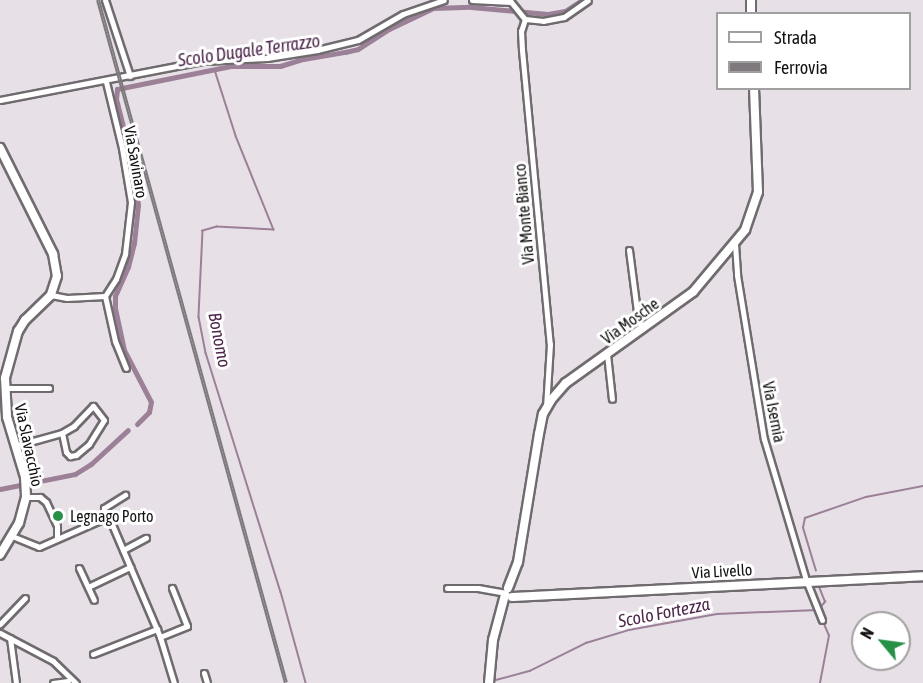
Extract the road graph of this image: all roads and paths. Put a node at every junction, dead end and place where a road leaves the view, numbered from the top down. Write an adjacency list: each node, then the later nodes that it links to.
1 (105, 0): 6 (street)
2 (444, 0): 6 (street)
3 (472, 0): 5 (street)
4 (588, 0): 5 (street)
5 (525, 19): 22 (street, Via Monte Bianco)
6 (130, 76): 7 (street)
7 (106, 82): 9 (street); 14 (street, Via Savinaro)
8 (754, 90): 11 (street, Via Mosche)
9 (0, 100)
10 (0, 148): 13 (street)
11 (735, 244): 15 (street, Via Mosche); 36 (street, Via Isernia)
12 (629, 250): 15 (street)
13 (51, 295): 14 (street); 19 (street, Via Slavacchio)
14 (105, 296): 17 (street)
15 (642, 329): 16 (street, Via Mosche)
16 (607, 354): 20 (street); 22 (street, Via Mosche)
17 (126, 368)
18 (49, 388): 19 (street)
19 (3, 391): 21 (street, Via Slavacchio)
20 (612, 399)
21 (3, 406): 24 (street, Via Slavacchio)
22 (546, 408): 40 (street, Via Mosche)
23 (62, 433): 23 (street); 24 (street)
24 (15, 446): 25 (street, Via Slavacchio)
25 (26, 493): 28 (street, Via Slavacchio); 29 (street)
26 (125, 495): 27 (street)
27 (105, 518): 29 (street); 31 (street)
28 (12, 536): 29 (street); 32 (street, Via Slavacchio)
29 (57, 537)
30 (146, 538): 31 (street)
31 (123, 550): 33 (street)
32 (0, 555)
33 (130, 567): 37 (street); 45 (street)
34 (79, 568): 37 (street)
35 (923, 576): 36 (street, Via Livello)
36 (806, 580): 40 (street, Via Livello); 43 (street, Via Isernia)
37 (88, 587): 42 (street)
38 (172, 588): 47 (street)
39 (447, 588): 40 (street)
40 (508, 593): 57 (street, Via Mosche)
41 (25, 598): 44 (street)
42 (94, 600)
43 (822, 620)
44 (0, 624)
45 (157, 629): 47 (street); 49 (street)
46 (0, 633): 48 (street)
47 (160, 637): 55 (street)
48 (10, 639): 51 (street); 52 (street)
49 (93, 654)
50 (204, 673): 56 (street)
51 (68, 680): 53 (street); 54 (street)
52 (15, 683)
53 (52, 683)
54 (76, 683)
55 (174, 683)
56 (207, 683)
57 (489, 683)

